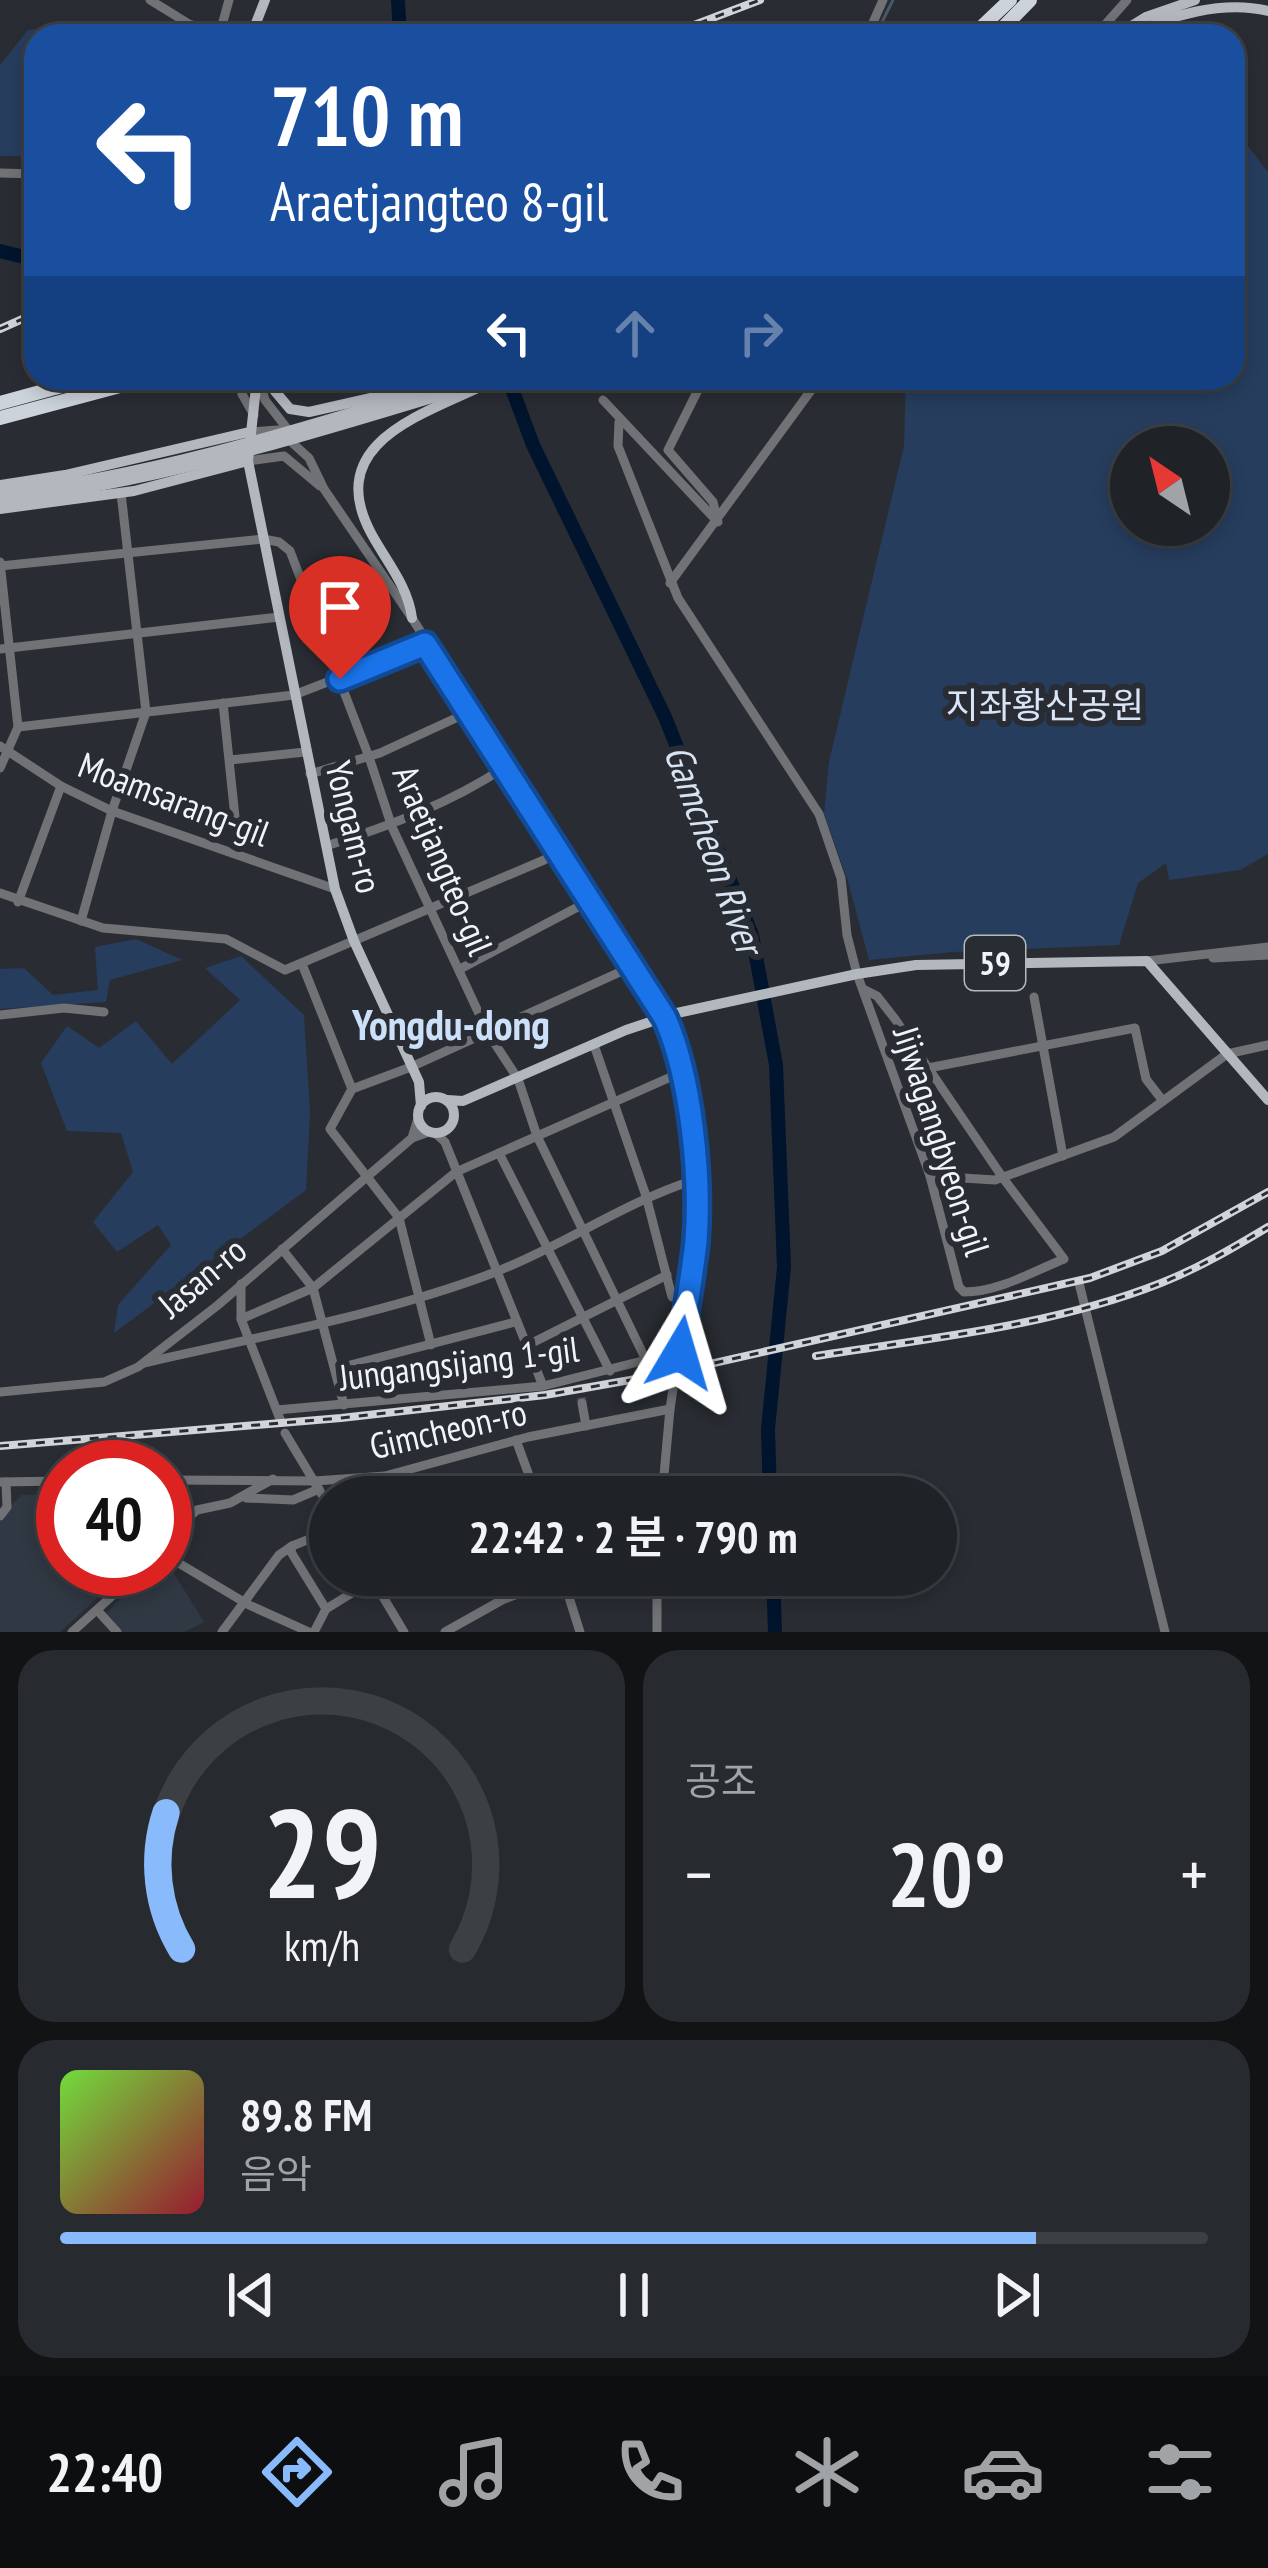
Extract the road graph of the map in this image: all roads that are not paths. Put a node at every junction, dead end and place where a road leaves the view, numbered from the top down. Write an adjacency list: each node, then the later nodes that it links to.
1 (149, 0): 7 (street)
2 (1010, 0): 8 (highway)
3 (1030, 0): 9 (highway)
4 (1126, 0): 10 (street)
5 (1195, 0): 11 (main road)
6 (1268, 11): 12 (main road)
7 (189, 24)
8 (985, 24)
9 (1007, 24)
10 (1105, 24)
11 (1134, 24)
12 (1153, 24)
13 (48, 390): 26 (highway)
14 (105, 390): 28 (highway)
15 (243, 390): 27 (street)
16 (257, 390): 27 (main road, Yongam-ro)
17 (262, 390): 31 (street)
18 (276, 390): 19 (main road, bridge)
19 (407, 390)
20 (421, 390): 35 (main road, bridge)
21 (457, 390): 35 (main road, bridge)
22 (473, 390): 42 (main road, bridge)
23 (698, 390): 36 (street)
24 (812, 390): 36 (street)
25 (603, 400): 29 (street)
26 (0, 403)
27 (254, 415): 30 (main road, Yongam-ro)
28 (0, 418)
29 (620, 422): 36 (street); 40 (street, Jijwagangbyeon-gil)
30 (250, 431): 31 (street); 32 (main road, Yongam-ro); 35 (main road)
31 (310, 458): 33 (street)
32 (248, 461): 33 (street); 34 (main road); 37 (main road, Yongam-ro)
33 (324, 489): 42 (street)
34 (121, 493): 35 (main road); 38 (street)
35 (0, 497)
36 (718, 522): 40 (street)
37 (263, 538): 38 (street); 41 (main road, Yongam-ro); 46 (street, Araetjangteo-gil)
38 (127, 553): 39 (street); 43 (street)
39 (0, 564): 45 (street)
40 (670, 583): 77 (street, Jijwagangbyeon-gil)
41 (279, 617): 43 (street); 47 (main road, Yongam-ro)
42 (412, 618): 44 (street)
43 (135, 634): 45 (street); 49 (street)
44 (425, 644): 46 (street); 50 (street)
45 (6, 649): 51 (street)
46 (340, 679): 47 (street); 54 (street, Araetjangteo-gil)
47 (294, 695): 48 (street); 53 (main road, Yongam-ro)
48 (223, 703): 49 (street); 55 (street)
49 (146, 712): 51 (street); 60 (street)
50 (469, 712): 54 (street); 56 (street)
51 (18, 727): 52 (street)
52 (4, 748): 57 (street); 59 (street, Moamsarang-gil)
53 (305, 752): 55 (street); 58 (main road, Yongam-ro)
54 (369, 757): 58 (street); 61 (street, Araetjangteo-gil)
55 (230, 760): 64 (street)
56 (505, 767): 61 (street); 63 (street)
57 (0, 768)
58 (310, 775): 62 (main road, Yongam-ro)
59 (61, 786): 60 (street, Moamsarang-gil); 68 (street)
60 (112, 811): 64 (street, Moamsarang-gil); 70 (street)
61 (392, 825): 62 (street); 69 (street, Araetjangteo-gil)
62 (326, 846): 65 (main road, Yongam-ro)
63 (557, 849): 67 (street); 69 (street)
64 (238, 855): 65 (street, Moamsarang-gil)
65 (335, 889): 71 (main road, Yongam-ro)
66 (0, 893): 68 (street)
67 (591, 900): 75 (street); 76 (street)
68 (18, 902): 70 (street)
69 (432, 910): 71 (street); 76 (street, Araetjangteo-gil)
70 (81, 921): 74 (street)
71 (354, 941): 74 (street); 88 (main road, Yongam-ro)
72 (1268, 951): 73 (street)
73 (1148, 961): 77 (main road, 59); 87 (main road)
74 (302, 964): 93 (street)
75 (631, 967): 82 (street); 83 (street)
76 (460, 969): 83 (street, Araetjangteo-gil)
77 (850, 975): 78 (street, Jijwagangbyeon-gil); 82 (main road, 59)
78 (863, 988): 89 (street); 108 (street, Jijwagangbyeon-gil)
79 (1034, 997): 84 (street)
80 (104, 1012): 81 (street)
81 (0, 1015)
82 (671, 1016): 85 (main road, 59); 90 (street)
83 (488, 1032): 88 (street); 91 (street, Araetjangteo-gil)
84 (1042, 1043): 89 (street); 98 (street); 105 (street)
85 (593, 1045): 91 (main road, 59); 97 (street)
86 (1268, 1045): 87 (street)
87 (1227, 1054): 95 (main road); 98 (street)
88 (411, 1066): 92 (main road, Yongam-ro); 93 (street)
89 (928, 1068): 109 (street)
90 (682, 1072): 97 (street); 110 (street)
91 (518, 1079): 96 (main road, 59); 102 (street, Araetjangteo-gil)
92 (418, 1082): 94 (main road); 99 (main road)
93 (352, 1089): 107 (street)
94 (441, 1098): 96 (main road, 59); 99 (main road); 100 (main road)
95 (1268, 1100)
96 (463, 1101): 100 (main road)
97 (614, 1101): 102 (street); 111 (street)
98 (1163, 1101): 105 (street)
99 (419, 1112): 101 (main road); 103 (street)
100 (455, 1114): 101 (main road)
101 (439, 1134): 103 (street, Jasan-ro); 106 (street)
102 (537, 1136): 104 (street); 113 (street, Araetjangteo-gil)
103 (412, 1138): 107 (street, Jasan-ro)
104 (499, 1153): 106 (street); 114 (street)
105 (1063, 1156): 109 (street)
106 (456, 1172): 112 (street); 116 (street)
107 (364, 1176): 112 (street); 115 (street, Jasan-ro)
108 (930, 1176): 109 (street); 109 (street, Jijwagangbyeon-gil)
109 (1003, 1178)
110 (694, 1180): 111 (street); 140 (street)
111 (646, 1196): 113 (street); 117 (street)
112 (399, 1218): 120 (street); 121 (street)
113 (584, 1228): 114 (street); 123 (street, Araetjangteo-gil)
114 (548, 1247): 116 (street); 125 (street)
115 (282, 1249): 119 (street, Jasan-ro); 120 (street)
116 (494, 1272): 121 (street); 128 (street)
117 (667, 1275): 122 (street); 123 (street)
118 (1079, 1283): 177 (street)
119 (241, 1284): 124 (street, Jasan-ro); 126 (street)
120 (313, 1288): 126 (street); 127 (street)
121 (419, 1296): 127 (street); 130 (street)
122 (672, 1297)
123 (616, 1298): 125 (street); 132 (street, Araetjangteo-gil)
124 (218, 1305): 126 (street); 133 (street, Jasan-ro)
125 (583, 1317): 131 (street); 135 (street)
126 (242, 1319): 129 (street)
127 (324, 1320): 129 (street); 134 (street)
128 (515, 1322): 130 (street); 131 (street)
129 (251, 1338): 133 (street); 139 (street, Jungangsijang 1-gil)
130 (431, 1346): 134 (street)
131 (526, 1346): 136 (street)
132 (646, 1360): 135 (street, Jungangsijang 1-gil)
133 (144, 1364): 137 (street, Jasan-ro)
134 (335, 1369): 139 (street)
135 (610, 1371): 136 (street, Jungangsijang 1-gil)
136 (543, 1385): 139 (street, Jungangsijang 1-gil)
137 (0, 1392)
138 (582, 1403): 141 (street)
139 (344, 1405)
140 (670, 1409): 141 (street, Gimcheon-ro); 147 (street)
141 (586, 1426): 143 (street, Gimcheon-ro)
142 (285, 1433): 144 (street)
143 (517, 1440): 145 (street, Gimcheon-ro); 146 (street)
144 (311, 1476)
145 (386, 1476)
146 (530, 1476)
147 (664, 1476)
148 (273, 1479): 149 (street, Gimcheon-ro); 152 (street, Gimcheon-ro); 154 (street)
149 (192, 1480)
150 (36, 1481): 151 (street)
151 (3, 1482): 156 (street)
152 (309, 1484)
153 (309, 1490): 154 (street)
154 (241, 1498): 155 (street)
155 (192, 1514)
156 (0, 1516)
157 (309, 1539): 158 (street)
158 (292, 1546): 166 (street); 167 (street)
159 (192, 1568): 166 (street)
160 (113, 1596): 168 (street)
161 (345, 1596): 167 (street)
162 (383, 1596): 173 (street)
163 (512, 1596): 174 (street)
164 (568, 1596): 175 (street)
165 (657, 1596): 176 (street)
166 (244, 1601): 171 (street); 172 (street)
167 (326, 1609): 172 (street)
168 (98, 1610): 169 (street); 170 (street)
169 (72, 1632)
170 (117, 1632)
171 (222, 1632)
172 (312, 1632)
173 (404, 1632)
174 (445, 1632)
175 (580, 1632)
176 (657, 1632)
177 (1165, 1632)

